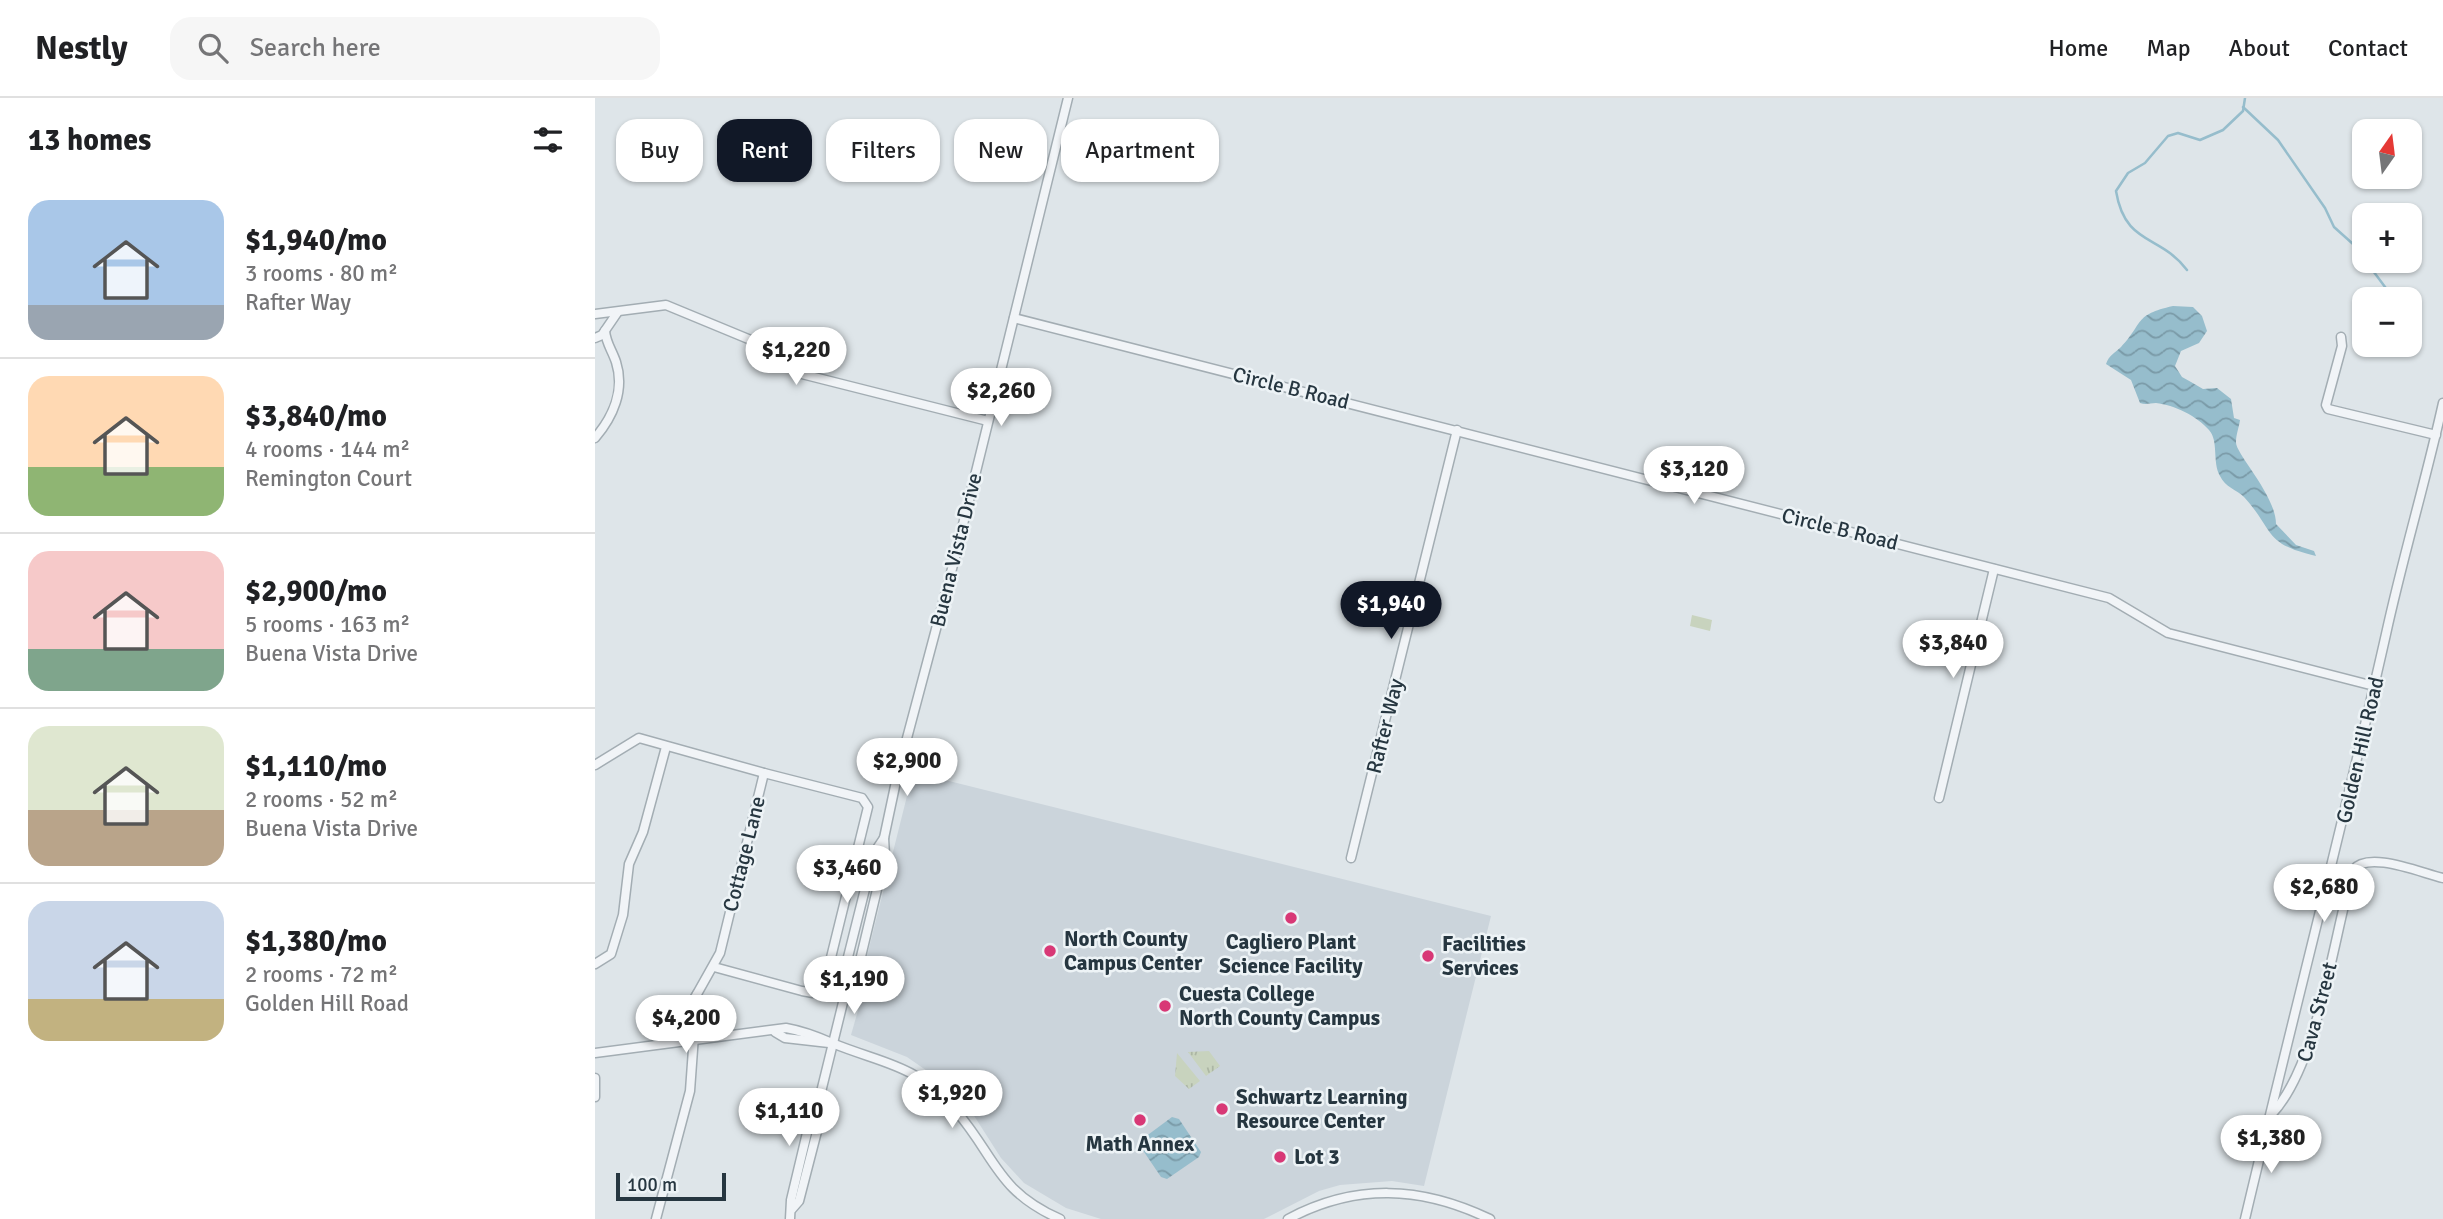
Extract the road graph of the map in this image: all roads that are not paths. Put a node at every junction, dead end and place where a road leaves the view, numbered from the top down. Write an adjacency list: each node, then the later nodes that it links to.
1 (1068, 98): 4 (street, Buena Vista Drive)
2 (617, 313): 3 (street); 5 (street); 10 (street)
3 (596, 315): 5 (street)
4 (1013, 318): 10 (street, Buena Vista Drive); 11 (street, Circle B Road)
5 (606, 330): 7 (street); 8 (street)
6 (2341, 337): 12 (street)
7 (596, 338): 8 (street)
8 (608, 347): 13 (street)
9 (2443, 403): 12 (street, Golden Hill Road)
10 (988, 421): 25 (street, Buena Vista Drive)
11 (1457, 430): 14 (street, Circle B Road); 20 (street, Rafter Way)
12 (2436, 435): 15 (street, Golden Hill Road)
13 (595, 438)
14 (1994, 569): 15 (street, Circle B Road); 19 (street)
15 (2374, 686): 29 (street, Golden Hill Road)
16 (666, 747): 17 (street); 18 (street); 22 (street)
17 (595, 765)
18 (764, 773): 23 (street, Cottage Lane); 23 (street, Cottage Lane)
19 (1939, 798)
20 (1351, 858)
21 (2443, 878): 29 (street, Cava Street)
22 (595, 964)
23 (714, 967): 24 (street, Cottage Lane)
24 (692, 1039): 25 (street); 26 (street); 30 (street, Cottage Lane)
25 (832, 1043): 31 (street, Buena Vista Drive); 32 (street)
26 (595, 1053)
27 (595, 1078): 28 (street)
28 (595, 1097)
29 (2271, 1116): 35 (street, Golden Hill Road)
30 (656, 1219)
31 (790, 1219)
32 (1060, 1219)
33 (1288, 1219): 34 (street)
34 (1490, 1219)
35 (2245, 1219)

